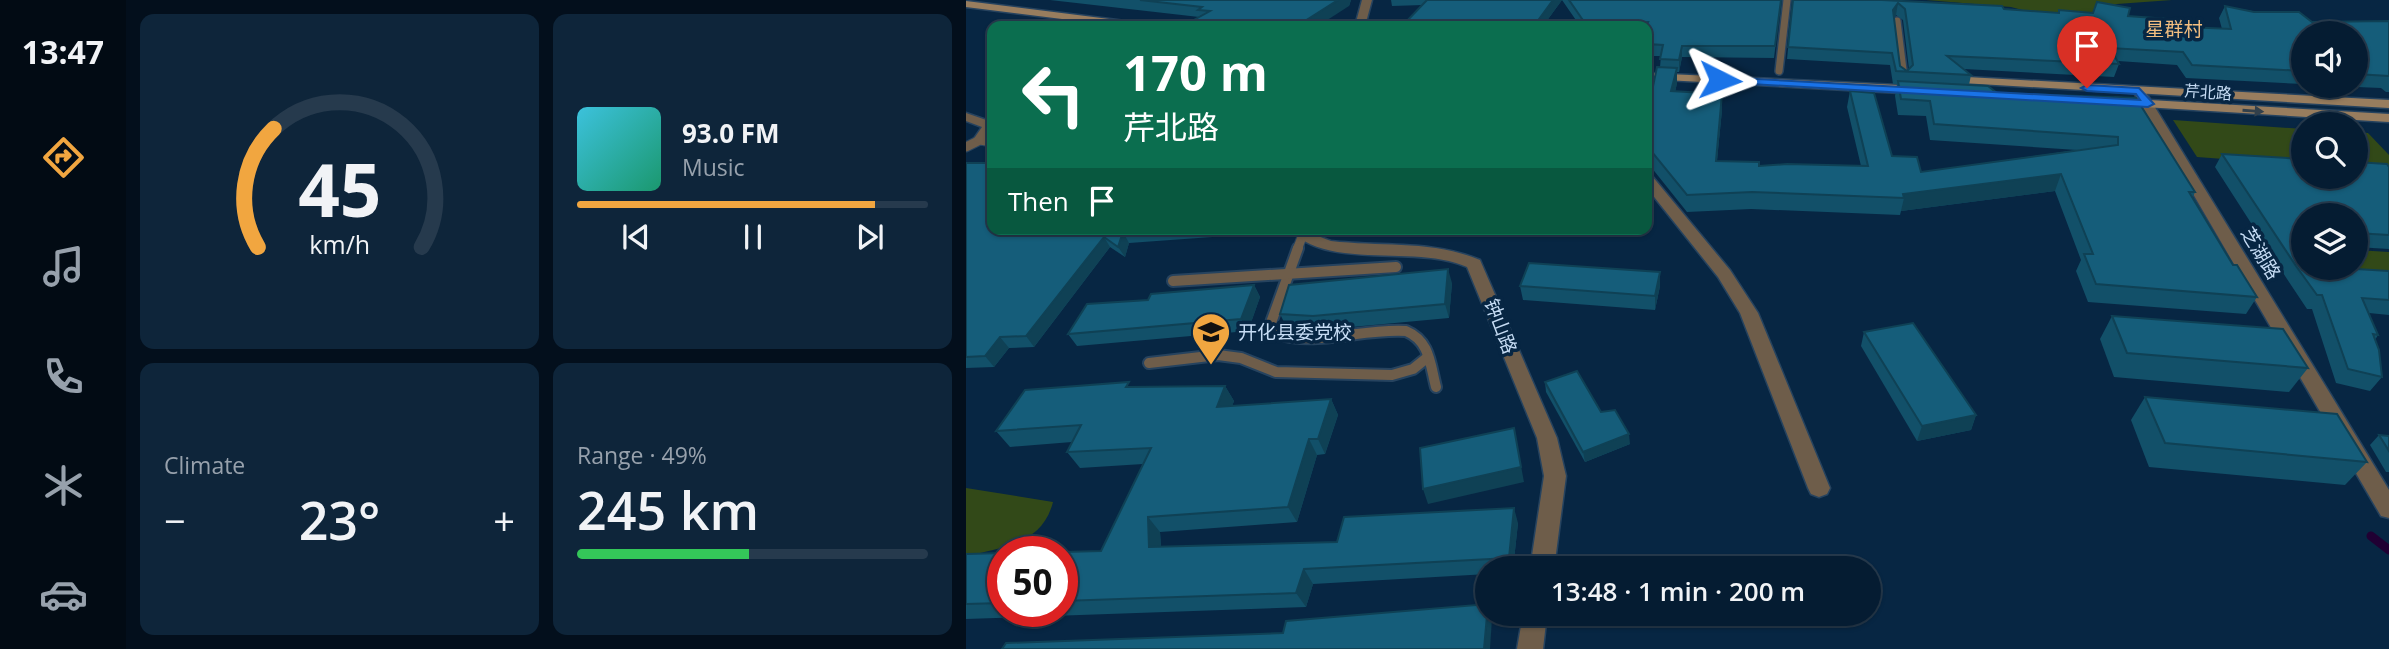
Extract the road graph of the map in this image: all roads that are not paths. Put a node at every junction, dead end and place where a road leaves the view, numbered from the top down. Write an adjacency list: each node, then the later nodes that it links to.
1 (1367, 0): 5 (street)
2 (1787, 0): 9 (lane)
3 (966, 4): 4 (main road)
4 (1101, 21)
5 (1361, 21)
6 (1897, 21): 11 (lane)
7 (1652, 66): 8 (main road, 芹北路)
8 (1667, 71): 9 (main road, 芹北路); 10 (main road, 芹北路); 12 (main road, 芹北路)
9 (1779, 71): 11 (main road, 芹北路)
10 (1652, 75)
11 (1904, 78): 12 (main road, 芹北路)
12 (2143, 97): 13 (main road, 芹北路); 15 (main road, 芹北路, one-way to 15); 29 (street, 芝湖路)
13 (2389, 104)
14 (966, 117): 16 (street)
15 (2389, 118)
16 (987, 124)
17 (986, 141): 18 (lane)
18 (966, 147)
19 (1652, 184): 28 (street)
20 (1298, 235): 23 (lane)
21 (1305, 235): 30 (street, 钟山路)
22 (1396, 267): 23 (lane)
23 (1289, 272): 24 (lane); 25 (lane)
24 (1173, 281)
25 (1428, 357): 26 (lane); 27 (lane)
26 (1149, 363)
27 (1436, 387)
28 (1819, 488)
29 (2389, 509)
30 (1544, 556)
31 (1533, 626): 32 (street)
32 (1530, 649)

